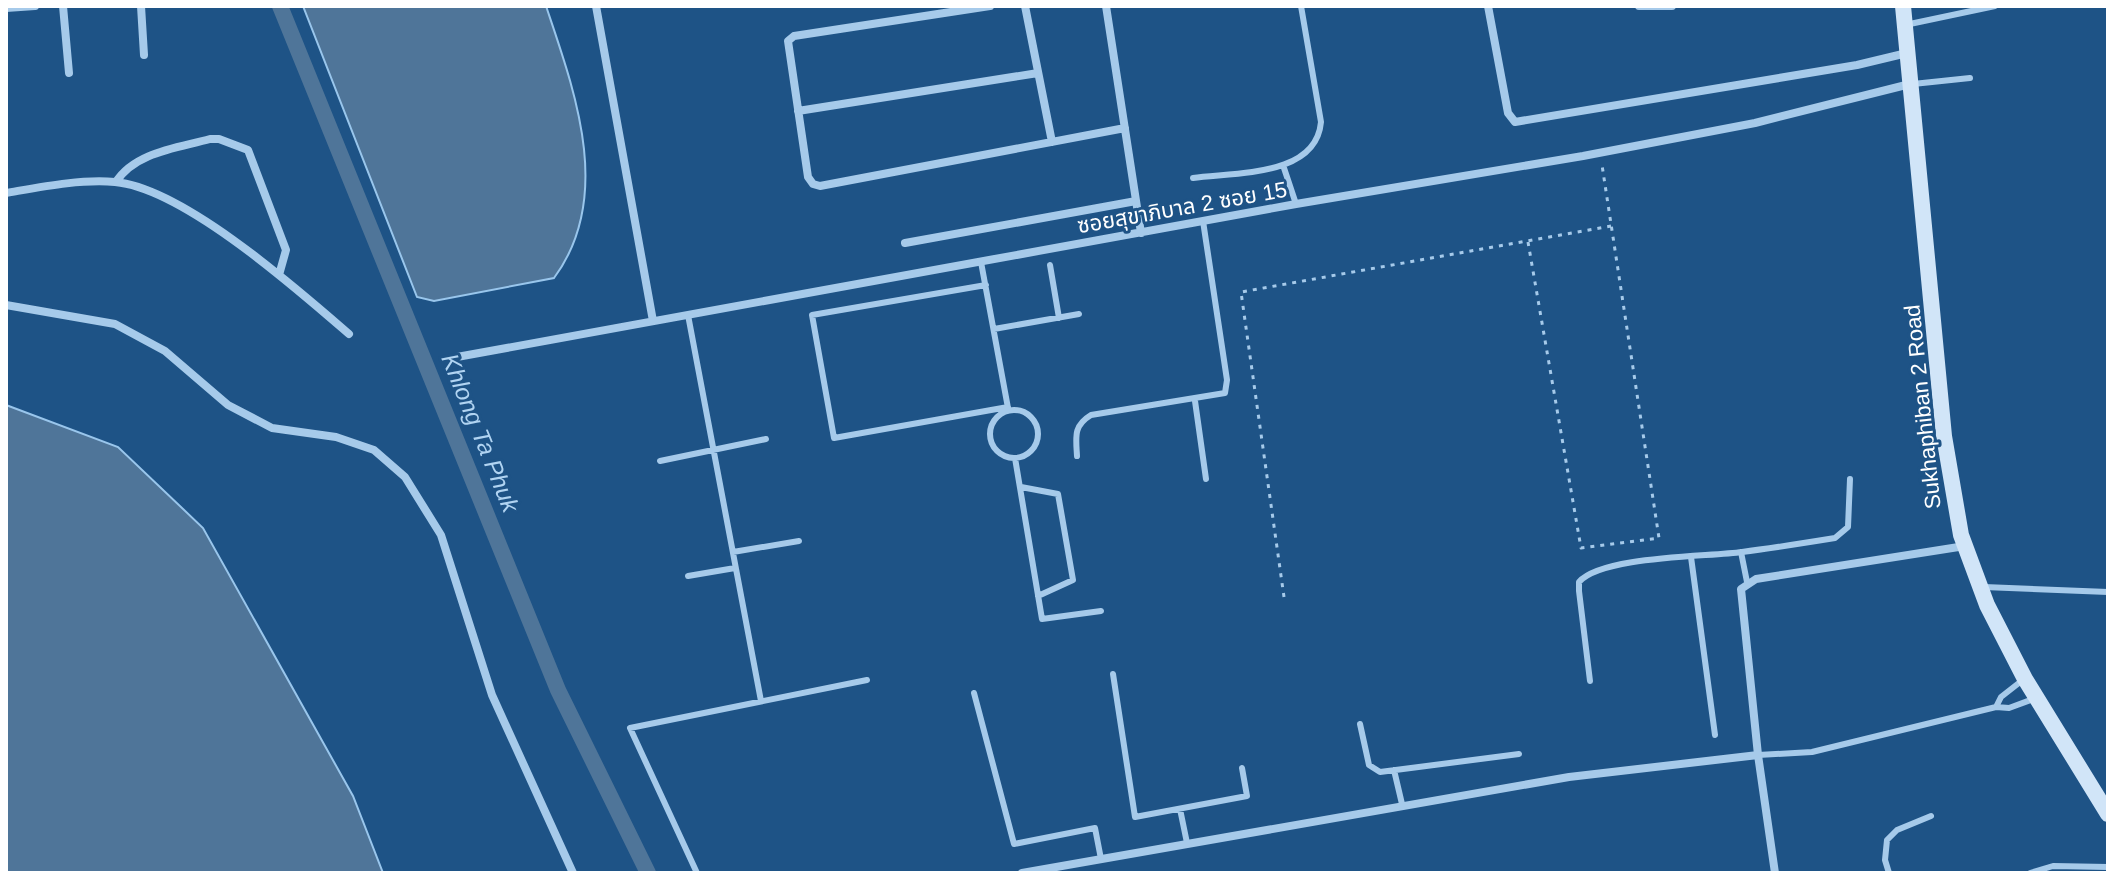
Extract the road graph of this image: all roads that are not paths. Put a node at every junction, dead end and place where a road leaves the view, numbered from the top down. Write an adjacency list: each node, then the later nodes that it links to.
1 (35, 6): 14 (street)
2 (63, 6): 18 (street)
3 (141, 6): 17 (street)
4 (596, 6): 42 (street)
5 (990, 6): 22 (street)
6 (1025, 6): 19 (street)
7 (1106, 6): 23 (street)
8 (1301, 6): 25 (lane)
9 (1488, 6): 16 (street)
10 (1639, 6): 11 (street)
11 (1672, 6)
12 (1903, 6): 15 (street, Sukhaphiban 2 Road)
13 (1995, 6): 15 (lane)
14 (6, 8)
15 (1905, 25): 16 (street, Sukhaphiban 2 Road)
16 (1907, 53): 21 (street, Sukhaphiban 2 Road)
17 (144, 55)
18 (69, 73)
19 (1038, 73): 22 (street); 24 (street)
20 (1970, 78): 21 (lane)
21 (1911, 84): 30 (street, ซอยสุขาภิบาล 2 ซอย 15); 57 (street, Sukhaphiban 2 Road)
22 (798, 111): 24 (street)
23 (1125, 128): 24 (street); 29 (street)
24 (1052, 142)
25 (1283, 165): 26 (lane); 30 (lane)
26 (1193, 178)
27 (116, 182): 28 (street); 36 (street); 36 (street)
28 (6, 193)
29 (1136, 201): 32 (street); 33 (street)
30 (1296, 204): 31 (street, ซอยสุขาภิบาล 2 ซอย 15)
31 (1203, 221): 32 (street, ซอยสุขาภิบาล 2 ซอย 15); 46 (lane)
32 (1141, 233): 34 (street, ซอยสุขาภิบาล 2 ซอย 15)
33 (905, 243)
34 (981, 262): 37 (lane); 40 (street, ซอยสุขาภิบาล 2 ซอย 15)
35 (1050, 265): 41 (lane)
36 (279, 275): 44 (street)
37 (986, 285): 43 (lane); 47 (lane)
38 (6, 305): 90 (street)
39 (1079, 314): 41 (lane)
40 (688, 315): 42 (street, ซอยสุขาภิบาล 2 ซอย 15); 49 (lane)
41 (1059, 318): 43 (lane)
42 (653, 321): 45 (street, ซอยสุขาภิบาล 2 ซอย 15)
43 (994, 329): 47 (lane)
44 (349, 334)
45 (457, 357)
46 (1195, 401): 50 (lane); 53 (lane)
47 (1008, 409): 51 (lane); 51 (lane)
48 (766, 439): 49 (lane)
49 (713, 450): 52 (lane); 58 (lane)
50 (1077, 456)
51 (1015, 458): 55 (lane)
52 (660, 461)
53 (1206, 479)
54 (1850, 479): 59 (lane)
55 (1021, 487): 66 (lane); 66 (lane)
56 (799, 541): 58 (lane)
57 (1965, 546): 63 (street); 64 (street, Sukhaphiban 2 Road)
58 (733, 552): 61 (lane)
59 (1741, 552): 60 (lane); 63 (lane)
60 (1691, 557): 71 (lane); 77 (lane)
61 (735, 568): 62 (lane); 74 (lane)
62 (688, 576)
63 (1747, 582): 79 (street)
64 (1980, 587): 65 (lane); 69 (street, Sukhaphiban 2 Road)
65 (2108, 591)
66 (1038, 596): 67 (lane)
67 (1101, 611)
68 (1113, 674): 84 (lane)
69 (2025, 679): 73 (street, Sukhaphiban 2 Road); 75 (lane)
70 (867, 680): 74 (lane)
71 (1590, 681)
72 (974, 693): 88 (lane)
73 (2036, 697): 75 (lane); 82 (street, Sukhaphiban 2 Road)
74 (761, 701): 91 (lane)
75 (1996, 707): 79 (lane)
76 (1360, 724): 81 (lane)
77 (1715, 735)
78 (1519, 754): 81 (lane)
79 (1758, 755): 83 (street); 93 (street)
80 (1242, 768): 84 (lane)
81 (1394, 770): 83 (lane)
82 (2100, 790): 85 (street, Sukhaphiban 2 Road)
83 (1402, 804): 87 (street)
84 (1180, 809): 87 (lane)
85 (2108, 814)
86 (1931, 816): 94 (lane)
87 (1187, 843): 88 (street)
88 (1101, 859): 92 (street)
89 (2108, 867): 95 (lane)
90 (573, 873)
91 (697, 873)
92 (1022, 873)
93 (1775, 873)
94 (1889, 873)
95 (2030, 873)

